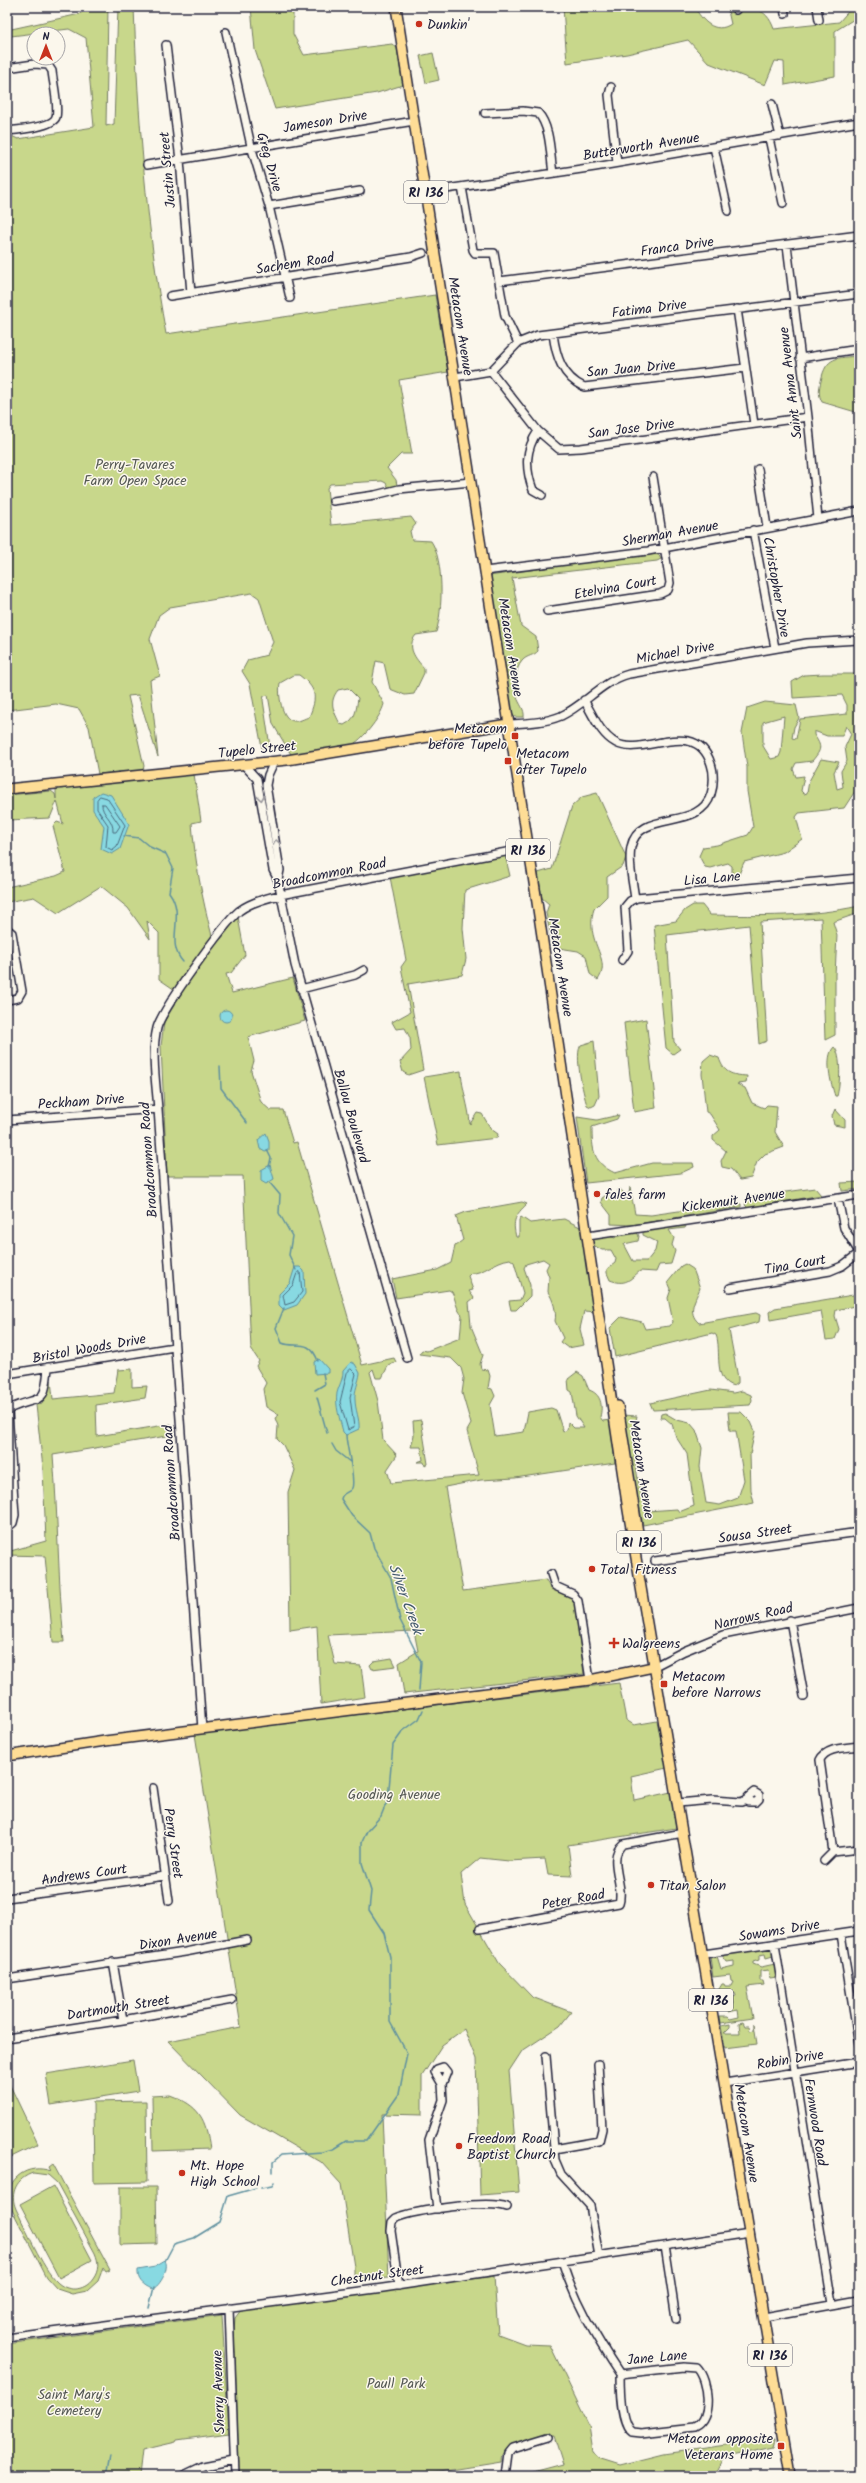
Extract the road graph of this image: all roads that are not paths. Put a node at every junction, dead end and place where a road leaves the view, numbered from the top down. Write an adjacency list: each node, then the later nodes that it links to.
1 (396, 7): 10 (main road, Metacom Avenue / RI 136)
2 (817, 7): 3 (street)
3 (820, 20)
4 (226, 32): 15 (street, Greg Drive)
5 (166, 45): 17 (street, Justin Street)
6 (7, 68): 12 (street)
7 (611, 87): 18 (street)
8 (772, 104): 13 (street)
9 (485, 112): 20 (street)
10 (414, 120): 15 (street, Jameson Drive); 23 (main road, Metacom Avenue / RI 136)
11 (859, 122): 13 (street, Butterworth Avenue)
12 (7, 130)
13 (780, 136): 14 (street, Butterworth Avenue)
14 (770, 138): 16 (street, Butterworth Avenue); 24 (street)
15 (251, 146): 17 (street, Jameson Drive); 25 (street, Greg Drive)
16 (714, 147): 18 (street, Butterworth Avenue); 26 (street)
17 (180, 160): 19 (street, Jameson Drive); 32 (street, Justin Street)
18 (617, 163): 20 (street, Butterworth Avenue)
19 (147, 165)
20 (553, 173): 21 (street, Butterworth Avenue)
21 (462, 187): 23 (street, Butterworth Avenue); 31 (street)
22 (360, 191): 25 (street)
23 (426, 192): 44 (main road, Metacom Avenue / RI 136)
24 (783, 203)
25 (269, 206): 30 (street, Greg Drive)
26 (728, 211)
27 (859, 235): 28 (street, Franca Drive)
28 (787, 245): 31 (street, Franca Drive); 36 (street, Saint Anna Avenue)
29 (423, 253): 30 (street, Sachem Road)
30 (284, 278): 32 (street, Sachem Road); 35 (street, Greg Drive)
31 (499, 281): 39 (street)
32 (191, 293): 34 (street, Sachem Road)
33 (859, 294): 36 (street, Fatima Drive)
34 (170, 296)
35 (290, 298)
36 (794, 302): 37 (street, Fatima Drive); 41 (street, Saint Anna Avenue)
37 (737, 309): 38 (street, Fatima Drive); 42 (street)
38 (553, 334): 39 (street, Fatima Drive); 42 (street, San Juan Drive)
39 (518, 343): 43 (street, Fatima Drive)
40 (859, 349): 41 (street)
41 (800, 358): 45 (street, Saint Anna Avenue)
42 (745, 368): 46 (street)
43 (491, 372): 44 (street); 47 (street, San Jose Drive)
44 (455, 377): 50 (main road, Metacom Avenue / RI 136)
45 (808, 417): 46 (street, San Jose Drive); 54 (street, Saint Anna Avenue)
46 (754, 424): 47 (street, San Jose Drive)
47 (538, 431): 51 (street)
48 (758, 469): 55 (street)
49 (653, 478): 57 (street)
50 (471, 482): 52 (street); 58 (main road, Metacom Avenue / RI 136)
51 (542, 495)
52 (333, 501)
53 (859, 512): 54 (street, Sherman Avenue)
54 (818, 519): 55 (street, Sherman Avenue)
55 (767, 527): 56 (street, Sherman Avenue)
56 (753, 530): 57 (street, Sherman Avenue); 61 (street, Christopher Drive)
57 (665, 548): 58 (street, Sherman Avenue); 59 (street, Etelvina Court)
58 (485, 572): 63 (main road, Metacom Avenue / RI 136)
59 (547, 611)
60 (859, 640): 61 (street, Michael Drive)
61 (775, 648): 62 (street, Michael Drive)
62 (584, 700): 63 (street, Michael Drive); 71 (street)
63 (508, 724): 64 (main road, Tupelo Street); 67 (main road, Metacom Avenue / RI 136)
64 (274, 762): 65 (main road, Tupelo Street); 69 (street, Ballou Boulevard, one-way to 64)
65 (244, 765): 66 (main road, Tupelo Street); 69 (street, Ballou Boulevard, one-way to 69)
66 (7, 789)
67 (527, 848): 70 (street, Broadcommon Road); 81 (main road, Metacom Avenue / RI 136)
68 (859, 878): 71 (street, Lisa Lane)
69 (278, 880): 70 (street, Ballou Boulevard)
70 (280, 895): 75 (street, Ballou Boulevard); 77 (street, Broadcommon Road)
71 (635, 899): 73 (street)
72 (7, 929): 76 (street)
73 (622, 960)
74 (364, 970): 75 (street)
75 (301, 989): 85 (street, Ballou Boulevard)
76 (7, 1000)
77 (158, 1109): 78 (street, Peckham Drive); 84 (street, Broadcommon Road)
78 (7, 1120)
79 (859, 1195): 80 (street, Kickemuit Avenue)
80 (838, 1199): 81 (street, Kickemuit Avenue); 82 (street)
81 (588, 1236): 94 (main road, Metacom Avenue / RI 136)
82 (859, 1252): 83 (street, Tina Court)
83 (730, 1288)
84 (174, 1347): 86 (street, Bristol Woods Drive); 97 (street, Broadcommon Road)
85 (406, 1358)
86 (48, 1367): 87 (street, Bristol Woods Drive); 88 (street)
87 (7, 1374)
88 (7, 1528)
89 (859, 1532): 90 (street, Sousa Street)
90 (655, 1561)
91 (550, 1574): 95 (street)
92 (859, 1608): 93 (street, Narrows Road)
93 (790, 1620): 94 (street, Narrows Road); 96 (street)
94 (655, 1666): 95 (main road); 101 (main road, Metacom Avenue / RI 136)
95 (590, 1680): 97 (main road)
96 (804, 1696)
97 (202, 1728): 99 (main road)
98 (859, 1746): 105 (street)
99 (7, 1756)
100 (153, 1788): 107 (street, Perry Street)
101 (677, 1798): 102 (street); 103 (main road, Metacom Avenue / RI 136)
102 (746, 1800)
103 (683, 1833): 110 (street, Peter Road); 115 (main road, Metacom Avenue / RI 136)
104 (859, 1849): 105 (street)
105 (833, 1852): 106 (street)
106 (824, 1861)
107 (165, 1876): 108 (street, Andrews Court); 109 (street, Perry Street)
108 (7, 1898)
109 (169, 1901)
110 (480, 1929)
111 (859, 1931): 112 (street, Sowams Drive)
112 (841, 1934): 114 (street, Sowams Drive); 118 (street)
113 (247, 1940): 116 (street, Dixon Avenue)
114 (775, 1944): 115 (street, Sowams Drive); 126 (street, Fernwood Road)
115 (704, 1954): 127 (main road, Metacom Avenue / RI 136)
116 (113, 1962): 117 (street, Dixon Avenue); 120 (street)
117 (7, 1979)
118 (855, 1997): 122 (street)
119 (232, 2000): 120 (street, Dartmouth Street)
120 (122, 2020): 121 (street, Dartmouth Street)
121 (7, 2038)
122 (859, 2045)
123 (546, 2056): 129 (street)
124 (859, 2062): 126 (street, Robin Drive)
125 (598, 2064): 129 (street)
126 (795, 2071): 127 (street, Robin Drive); 138 (street, Fernwood Road)
127 (725, 2083): 132 (main road, Metacom Avenue / RI 136)
128 (442, 2084): 131 (street)
129 (554, 2149): 134 (street)
130 (507, 2207): 131 (street)
131 (437, 2209): 136 (street)
132 (750, 2233): 133 (street, Chestnut Street); 140 (main road, Metacom Avenue / RI 136)
133 (665, 2246): 134 (street, Chestnut Street); 141 (street)
134 (599, 2256): 135 (street, Chestnut Street)
135 (562, 2261): 136 (street, Chestnut Street); 143 (street, Jane Lane)
136 (399, 2286): 139 (street, Chestnut Street)
137 (859, 2300): 138 (street)
138 (832, 2304): 140 (street)
139 (229, 2308): 142 (street, Chestnut Street); 145 (street, Sherry Avenue)
140 (764, 2317): 149 (main road, Metacom Avenue / RI 136)
141 (676, 2319)
142 (7, 2338)
143 (620, 2374): 143 (street, Jane Lane)
144 (548, 2438): 148 (street)
145 (234, 2460): 146 (street); 147 (street, Sherry Avenue)
146 (182, 2476)
147 (235, 2476)
148 (504, 2476)
149 (790, 2476)

